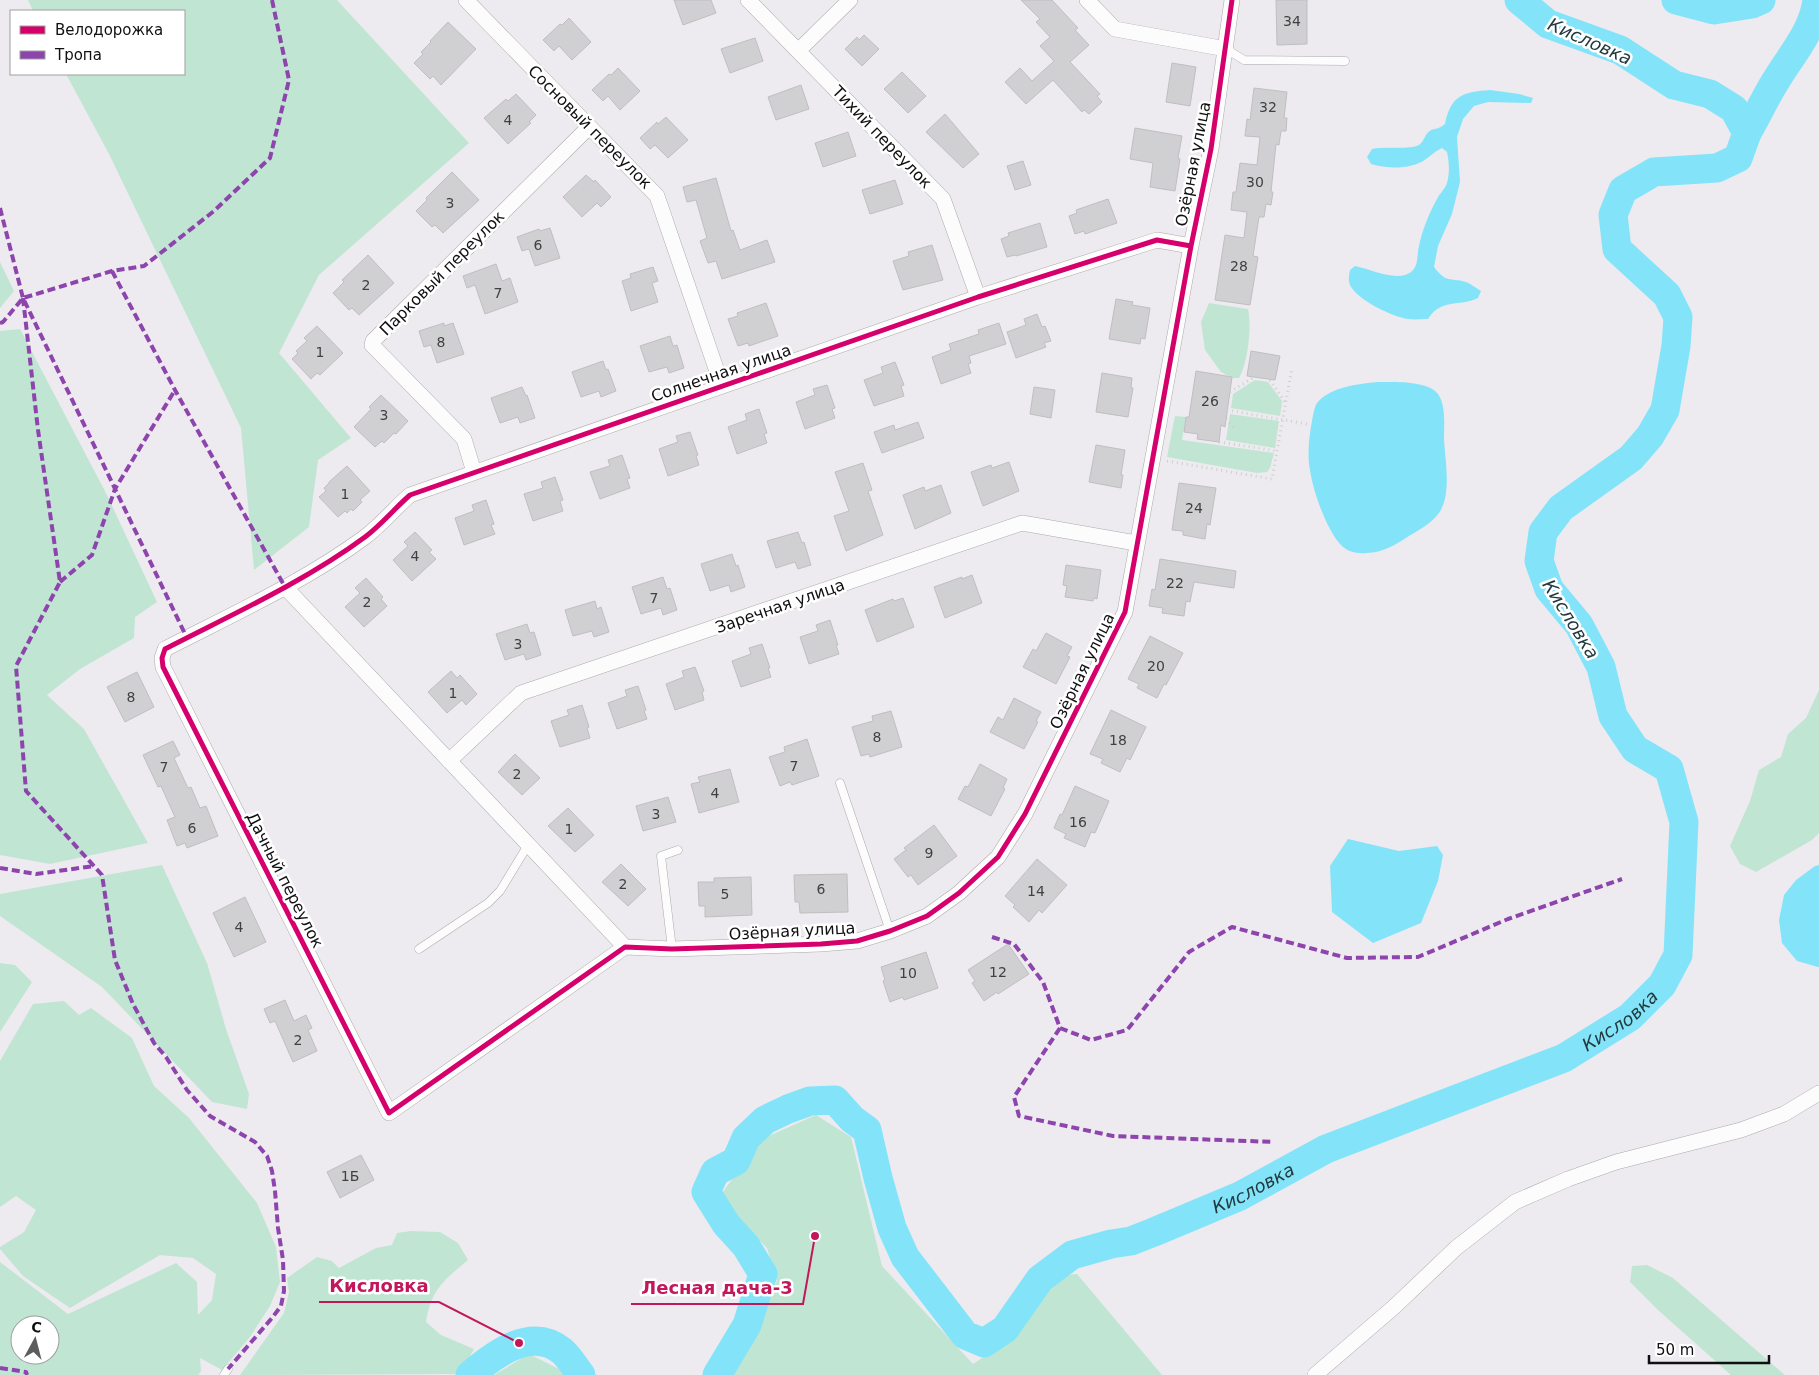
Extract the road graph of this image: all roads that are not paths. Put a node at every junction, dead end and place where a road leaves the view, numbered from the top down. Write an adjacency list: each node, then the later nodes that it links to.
1 (466, 0): 9 (street, Сосновый переулок)
2 (748, 0): 7 (street, Тихий переулок)
3 (850, 0): 7 (street)
4 (1087, 0): 6 (street)
5 (1232, 0): 6 (street, Озёрная улица)
6 (1226, 50): 8 (lane); 10 (street, Озёрная улица)
7 (798, 51): 11 (street, Тихий переулок)
8 (1345, 62)
9 (589, 128): 12 (street, Сосновый переулок); 13 (street, Парковый переулок)
10 (1191, 246): 11 (street, Солнечная улица); 14 (street, Озёрная улица)
11 (978, 297): 12 (street, Солнечная улица)
12 (722, 386): 13 (street, Солнечная улица)
13 (474, 472): 15 (street, Солнечная улица)
14 (1136, 543): 17 (street, Заречная улица); 21 (street, Озёрная улица)
15 (285, 587): 16 (street, Солнечная улица); 17 (street)
16 (162, 658): 22 (street, Дачный переулок)
17 (449, 761): 19 (street)
18 (840, 783): 21 (lane)
19 (528, 845): 22 (street); 23 (lane)
20 (678, 850): 24 (lane)
21 (890, 931): 24 (street, Озёрная улица)
22 (625, 947): 24 (street, Озёрная улица)
23 (419, 949)
24 (672, 949)
25 (1819, 1093): 26 (street)
26 (1316, 1375)

